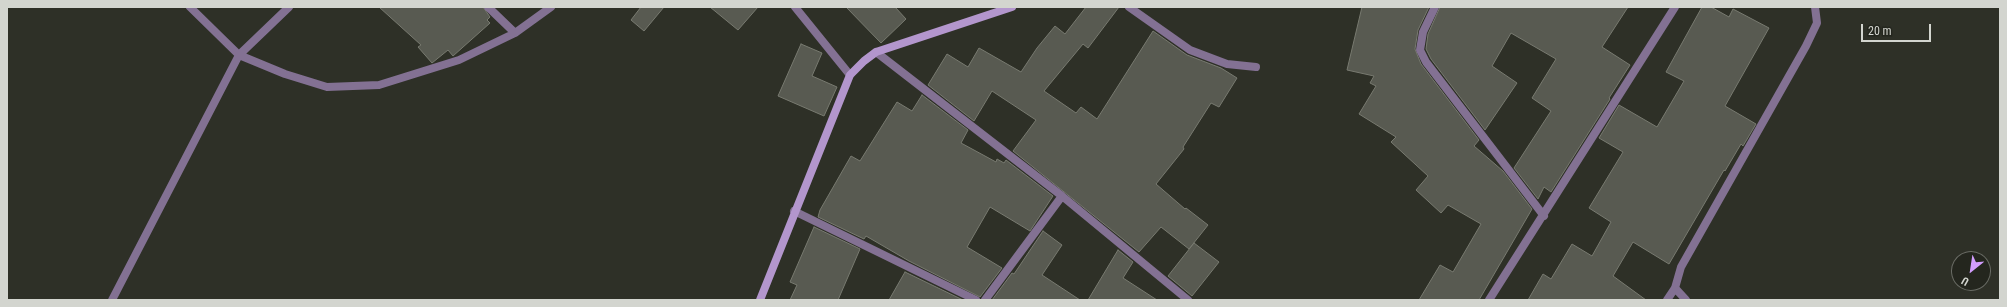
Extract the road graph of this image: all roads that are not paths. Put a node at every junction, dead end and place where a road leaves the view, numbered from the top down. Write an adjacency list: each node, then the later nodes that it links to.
1 (190, 7): 13 (street)
2 (289, 7): 13 (street)
3 (488, 7): 11 (street)
4 (551, 7): 11 (street)
5 (795, 7): 15 (street)
6 (1012, 7): 12 (street)
7 (1129, 7): 14 (street)
8 (1435, 7): 18 (street)
9 (1675, 7): 18 (street)
10 (1815, 7): 19 (street)
11 (515, 33): 13 (street)
12 (876, 52): 15 (street); 16 (street)
13 (239, 55): 20 (street)
14 (1256, 67)
15 (850, 75): 17 (street)
16 (1062, 196): 23 (street); 24 (street)
17 (794, 211): 21 (street); 22 (street)
18 (1544, 216): 25 (street)
19 (1675, 288): 26 (street); 27 (street)
20 (112, 300)
21 (760, 300)
22 (976, 300)
23 (986, 300)
24 (1188, 300)
25 (1489, 300)
26 (1668, 300)
27 (1686, 300)

